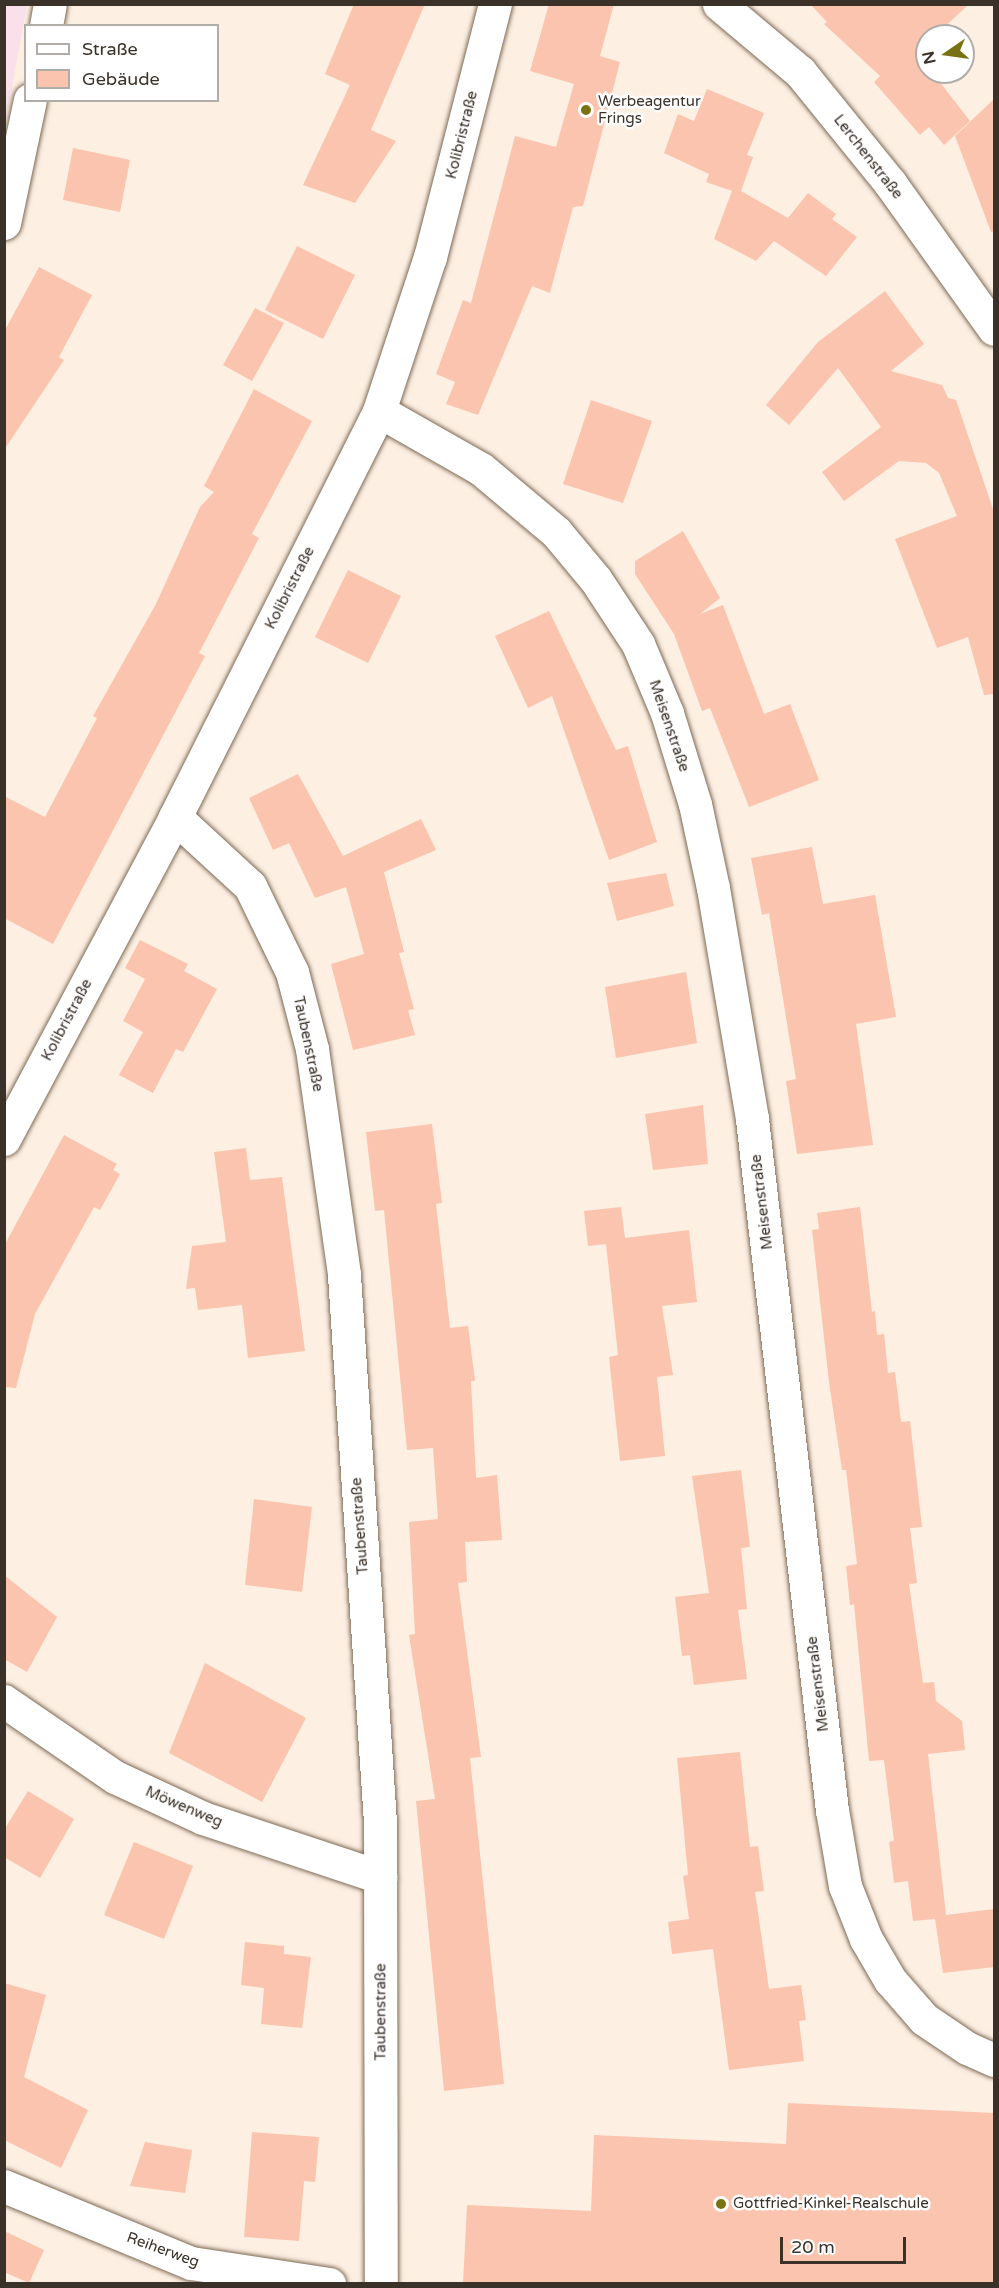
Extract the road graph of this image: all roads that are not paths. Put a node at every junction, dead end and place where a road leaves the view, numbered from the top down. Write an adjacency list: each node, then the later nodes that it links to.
1 (50, 4): 4 (street)
2 (495, 4): 8 (street, Kolibristraße)
3 (719, 4): 7 (street, Lerchenstraße)
4 (46, 24)
5 (30, 102): 6 (street)
6 (4, 223)
7 (994, 329)
8 (379, 411): 9 (street, Kolibristraße); 13 (street, Meisenstraße)
9 (175, 817): 10 (street, Kolibristraße); 12 (street, Taubenstraße)
10 (4, 1139)
11 (4, 1701): 12 (street, Möwenweg)
12 (380, 1877): 16 (street, Taubenstraße)
13 (994, 2060)
14 (4, 2186): 15 (street, Reiherweg)
15 (329, 2283)
16 (381, 2283)

